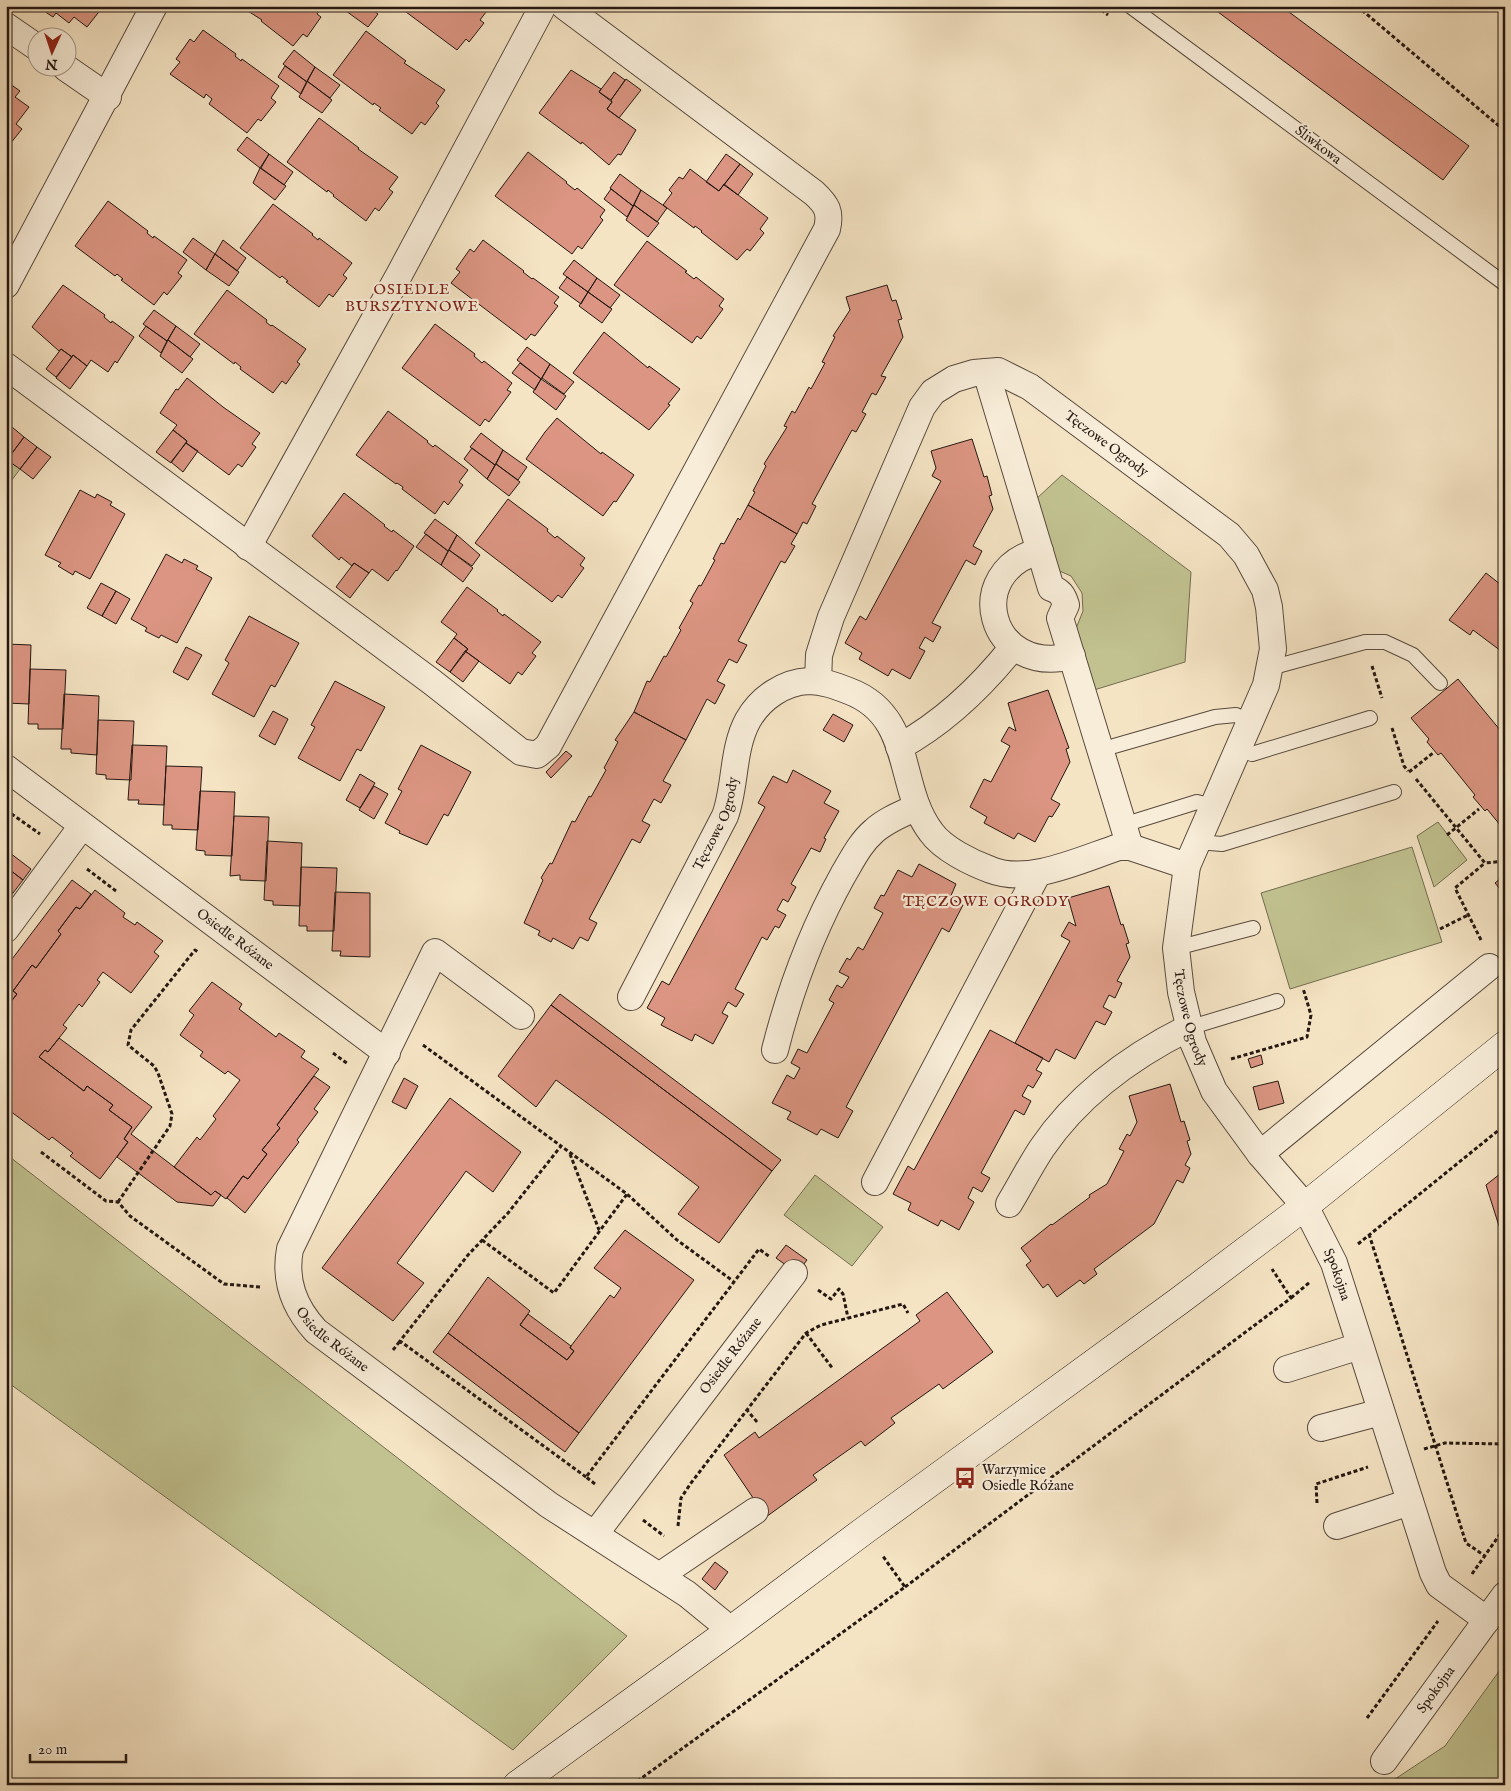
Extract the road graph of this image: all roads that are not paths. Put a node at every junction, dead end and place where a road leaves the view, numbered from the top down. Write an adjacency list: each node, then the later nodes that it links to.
1 (154, 6): 8 (street)
2 (543, 6): 13 (street)
3 (564, 6): 13 (street)
4 (1130, 6): 9 (lane, Śliwkowa)
5 (6, 26): 6 (street)
6 (28, 41)
7 (78, 76): 8 (street)
8 (108, 97): 10 (street)
9 (1505, 284)
10 (6, 285)
11 (6, 366): 13 (street)
12 (986, 372): 14 (street); 17 (street, Tęczowe Ogrody); 18 (street, Tęczowe Ogrody)
13 (248, 547)
14 (1040, 551): 15 (street); 16 (street)
15 (1013, 647): 16 (street); 23 (street)
16 (1072, 656): 32 (street)
17 (1270, 668): 19 (lane); 21 (street, Tęczowe Ogrody)
18 (818, 681): 23 (street, Tęczowe Ogrody); 39 (street, Tęczowe Ogrody)
19 (1440, 683)
20 (1370, 718): 24 (lane)
21 (1250, 722): 22 (lane); 24 (street, Tęczowe Ogrody)
22 (1114, 746)
23 (899, 747): 28 (street, Tęczowe Ogrody)
24 (1237, 749): 27 (street, Tęczowe Ogrody)
25 (6, 768): 30 (street, Osiedle Różane)
26 (1394, 792): 31 (lane)
27 (1212, 806): 29 (lane); 31 (street, Tęczowe Ogrody)
28 (917, 807): 34 (street, Tęczowe Ogrody); 44 (street)
29 (1136, 821)
30 (82, 826): 36 (street); 45 (street, Osiedle Różane)
31 (1197, 842): 33 (street, Tęczowe Ogrody)
32 (1130, 847): 33 (street, Tęczowe Ogrody); 34 (street, Tęczowe Ogrody)
33 (1187, 866): 37 (street, Tęczowe Ogrody)
34 (1038, 873): 47 (street)
35 (1253, 928): 37 (lane)
36 (6, 929)
37 (1176, 948): 42 (street, Tęczowe Ogrody)
38 (1489, 967): 46 (street)
39 (631, 997)
40 (1277, 1001): 42 (lane)
41 (521, 1016): 45 (street, Osiedle Różane)
42 (1188, 1028): 46 (street, Tęczowe Ogrody); 48 (street)
43 (1505, 1045): 49 (street)
44 (775, 1050)
45 (387, 1053): 58 (street, Osiedle Różane)
46 (1260, 1154): 49 (street, Tęczowe Ogrody)
47 (876, 1182)
48 (1009, 1204)
49 (1305, 1206): 51 (street, Spokojna); 62 (street)
50 (794, 1273): 58 (street, Osiedle Różane)
51 (1360, 1346): 52 (street); 53 (street, Spokojna)
52 (1287, 1369)
53 (1382, 1412): 54 (street); 55 (street, Spokojna)
54 (1321, 1428)
55 (1410, 1502): 57 (street); 61 (street, Spokojna)
56 (756, 1511): 59 (street)
57 (1336, 1526)
58 (595, 1534): 59 (street, Osiedle Różane)
59 (659, 1576): 62 (street, Osiedle Różane)
60 (1505, 1595): 61 (street, Spokojna)
61 (1487, 1620): 63 (street, Spokojna)
62 (732, 1630): 64 (street)
63 (1384, 1761)
64 (517, 1785)

